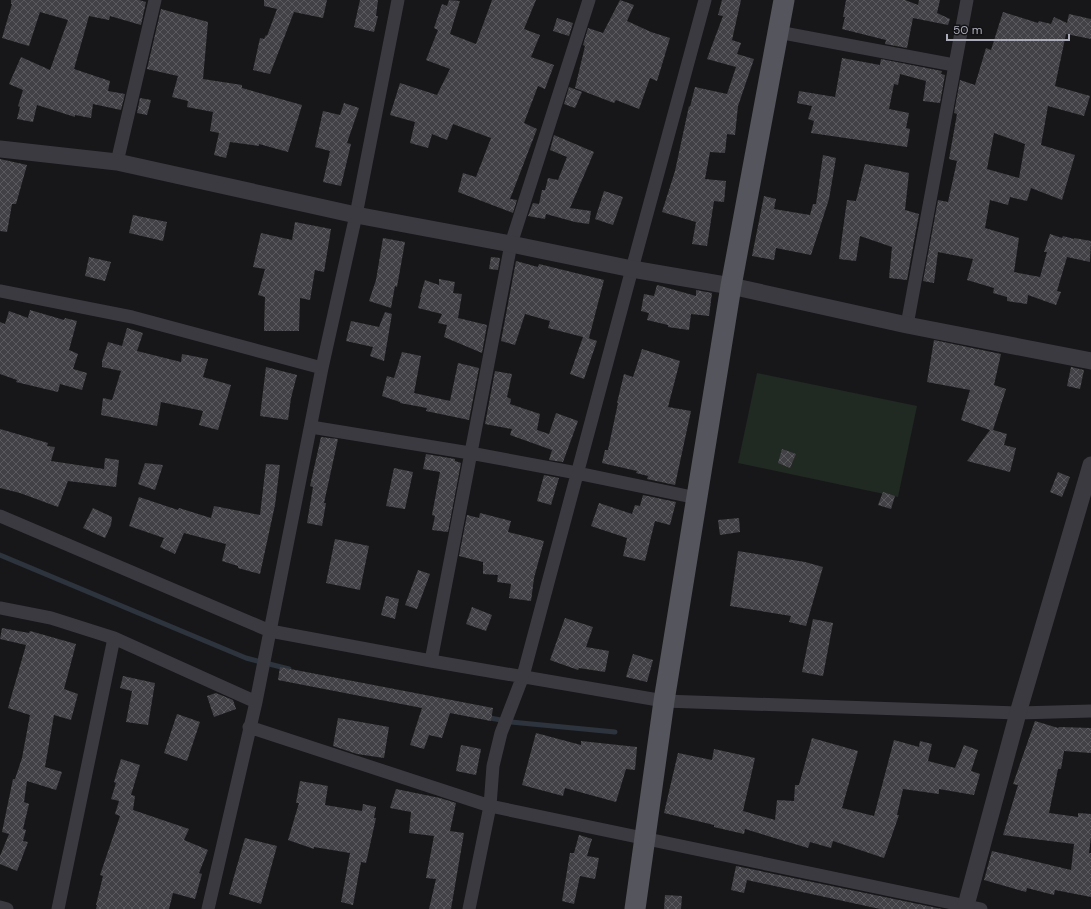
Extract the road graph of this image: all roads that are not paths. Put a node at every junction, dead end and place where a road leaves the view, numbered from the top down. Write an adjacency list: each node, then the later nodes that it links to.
1 (155, 0): 10 (street)
2 (398, 0): 11 (street)
3 (589, 0): 12 (street)
4 (705, 0): 13 (street)
5 (784, 0): 7 (main road)
6 (967, 0): 8 (street)
7 (778, 32): 8 (street); 14 (main road)
8 (954, 65): 16 (street)
9 (0, 149): 10 (street)
10 (117, 162): 11 (street)
11 (356, 215): 12 (street); 18 (street)
12 (511, 244): 13 (street); 20 (street)
13 (632, 269): 14 (street); 22 (street)
14 (731, 286): 16 (street); 23 (main road)
15 (0, 291): 18 (street)
16 (906, 325): 17 (street)
17 (1091, 361)
18 (322, 368): 19 (street)
19 (311, 427): 20 (street); 26 (street)
20 (470, 453): 22 (street); 28 (street)
21 (1091, 465): 33 (street)
22 (577, 473): 23 (street); 29 (street)
23 (696, 498): 30 (main road)
24 (0, 516): 26 (street)
25 (0, 608): 27 (street)
26 (270, 631): 28 (street); 31 (street)
27 (114, 638): 31 (street); 40 (street)
28 (431, 661): 29 (street)
29 (523, 676): 30 (street); 35 (street)
30 (664, 701): 33 (street); 36 (main road)
31 (256, 702): 34 (street)
32 (1091, 710): 33 (street)
33 (1018, 713): 38 (street)
34 (249, 727): 35 (street); 41 (street)
35 (490, 806): 36 (street); 42 (street)
36 (646, 838): 38 (street); 43 (main road)
37 (0, 907): 39 (street)
38 (970, 908)
39 (7, 909)
40 (58, 909)
41 (208, 909)
42 (469, 909)
43 (635, 909)

